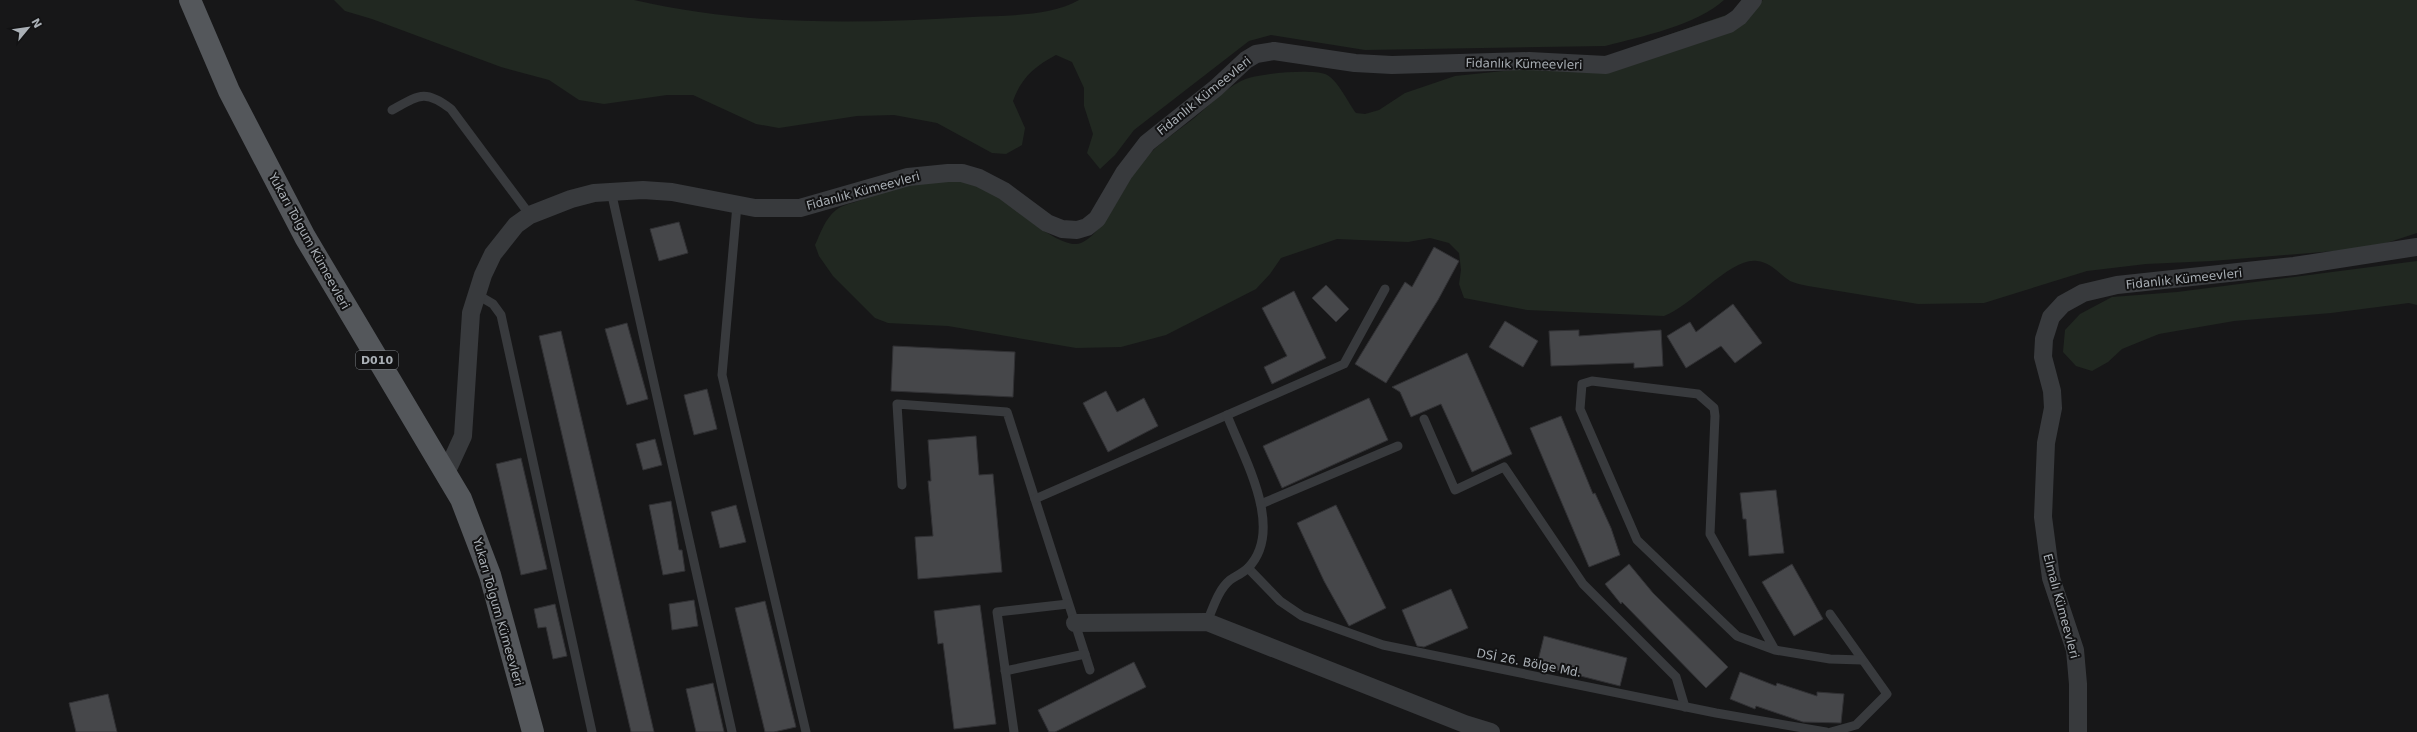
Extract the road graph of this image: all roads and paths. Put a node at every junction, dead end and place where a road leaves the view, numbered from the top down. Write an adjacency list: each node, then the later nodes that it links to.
1 (190, 0): 14 (main road, Yukarı Tolgum Kümeevleri / D010)
2 (1753, 0): 5 (street, Fidanlık Kümeevleri)
3 (392, 110): 6 (lane)
4 (611, 191): 5 (street); 6 (street); 31 (lane)
5 (737, 204): 32 (lane)
6 (530, 215): 9 (street)
7 (2417, 247): 10 (street, Fidanlık Kümeevleri)
8 (1385, 289): 11 (lane)
9 (476, 294): 14 (street); 30 (lane)
10 (2053, 408): 37 (street, Elmalı Kümeevleri)
11 (1227, 415): 16 (lane); 17 (lane)
12 (1424, 419): 28 (lane)
13 (1398, 446): 17 (lane)
14 (446, 473): 29 (main road, Yukarı Tolgum Kümeevleri / D010)
15 (902, 485): 16 (lane)
16 (1035, 499): 19 (lane)
17 (1261, 504): 18 (lane)
18 (1248, 568): 21 (lane); 28 (lane, DSİ 26. Bölge Md.)
19 (1068, 604): 22 (lane); 27 (lane)
20 (1830, 614): 25 (lane)
21 (1207, 622): 22 (street); 34 (street)
22 (1075, 623): 24 (lane)
23 (1775, 650): 23 (lane); 25 (lane)
24 (1084, 654): 26 (lane); 27 (lane)
25 (1862, 660): 36 (lane)
26 (1090, 670)
27 (1005, 671): 33 (lane)
28 (1685, 707): 35 (lane, DSİ 26. Bölge Md.)
29 (533, 732)
30 (592, 732)
31 (732, 732)
32 (806, 732)
33 (1014, 732)
34 (1491, 732)
35 (1826, 732)
36 (1831, 732)
37 (2078, 732)

